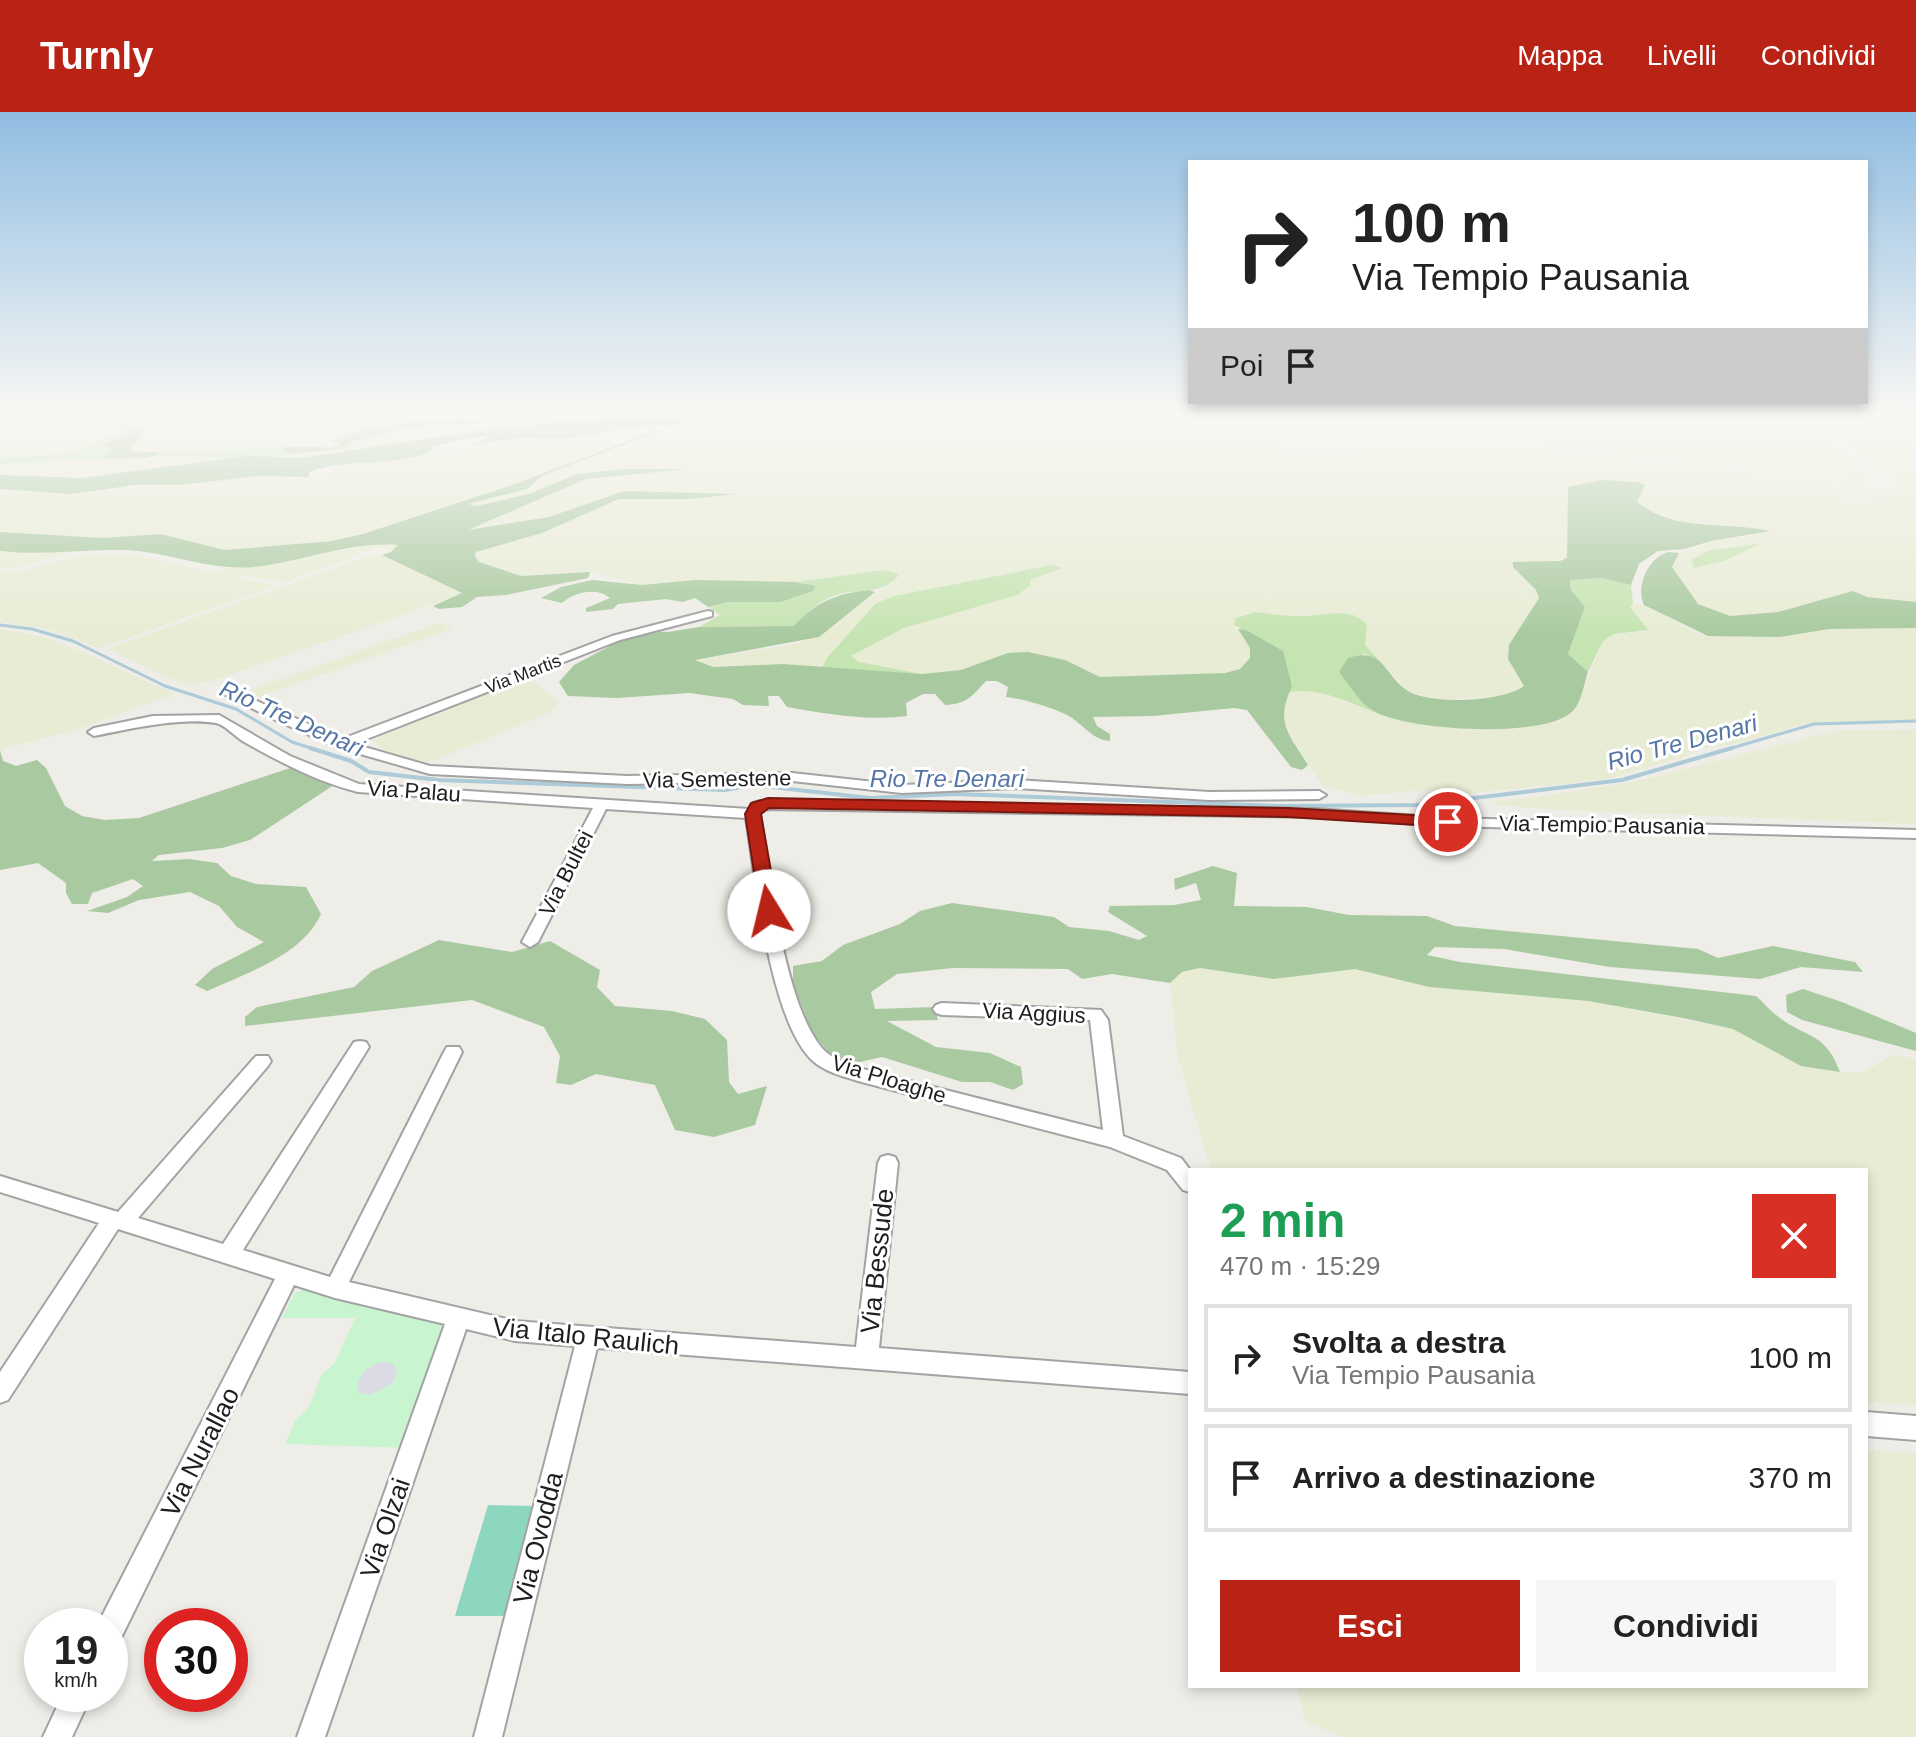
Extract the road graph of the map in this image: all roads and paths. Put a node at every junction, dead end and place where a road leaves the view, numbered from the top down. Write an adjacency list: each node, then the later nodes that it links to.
1 (708, 614): 4 (street, Via Martis)
2 (226, 692): 4 (street, Via Semestene)
3 (94, 732): 8 (street, Via Palau)
4 (341, 744): 5 (street, Via Semestene)
5 (746, 779): 6 (street, Via Semestene); 9 (street, Via Ploaghe)
6 (855, 786): 7 (street, Via Semestene); 10 (street)
7 (1319, 795)
8 (601, 805): 9 (street, Via Palau); 12 (street, Via Bultei)
9 (754, 805): 10 (street, Via Tempio Pausania); 17 (street, Via Ploaghe)
10 (848, 805): 11 (street, Via Tempio Pausania)
11 (1916, 834)
12 (530, 942)
13 (942, 1009): 17 (street, Via Aggius)
14 (360, 1047): 22 (street)
15 (453, 1052): 24 (street)
16 (262, 1061): 21 (street)
17 (1114, 1140): 19 (street, Via Ploaghe)
18 (888, 1163): 27 (street, Via Bessude)
19 (1188, 1182)
20 (0, 1184): 21 (street, Via Italo Raulich)
21 (117, 1220): 22 (street, Via Italo Raulich); 29 (street)
22 (228, 1255): 23 (street, Via Italo Raulich)
23 (289, 1273): 24 (street, Via Italo Raulich); 32 (street, Via Nurallao)
24 (335, 1288): 25 (street, Via Italo Raulich)
25 (458, 1319): 26 (street, Via Italo Raulich); 35 (street, Via Olzai)
26 (588, 1339): 27 (street, Via Italo Raulich); 36 (street, Via Ovodda)
27 (866, 1359): 28 (street, Via Italo Raulich)
28 (1188, 1383)
29 (0, 1392)
30 (1868, 1424): 31 (street)
31 (1916, 1428)
32 (121, 1608)
33 (69, 1712): 34 (street)
34 (57, 1737)
35 (311, 1737)
36 (488, 1737)

